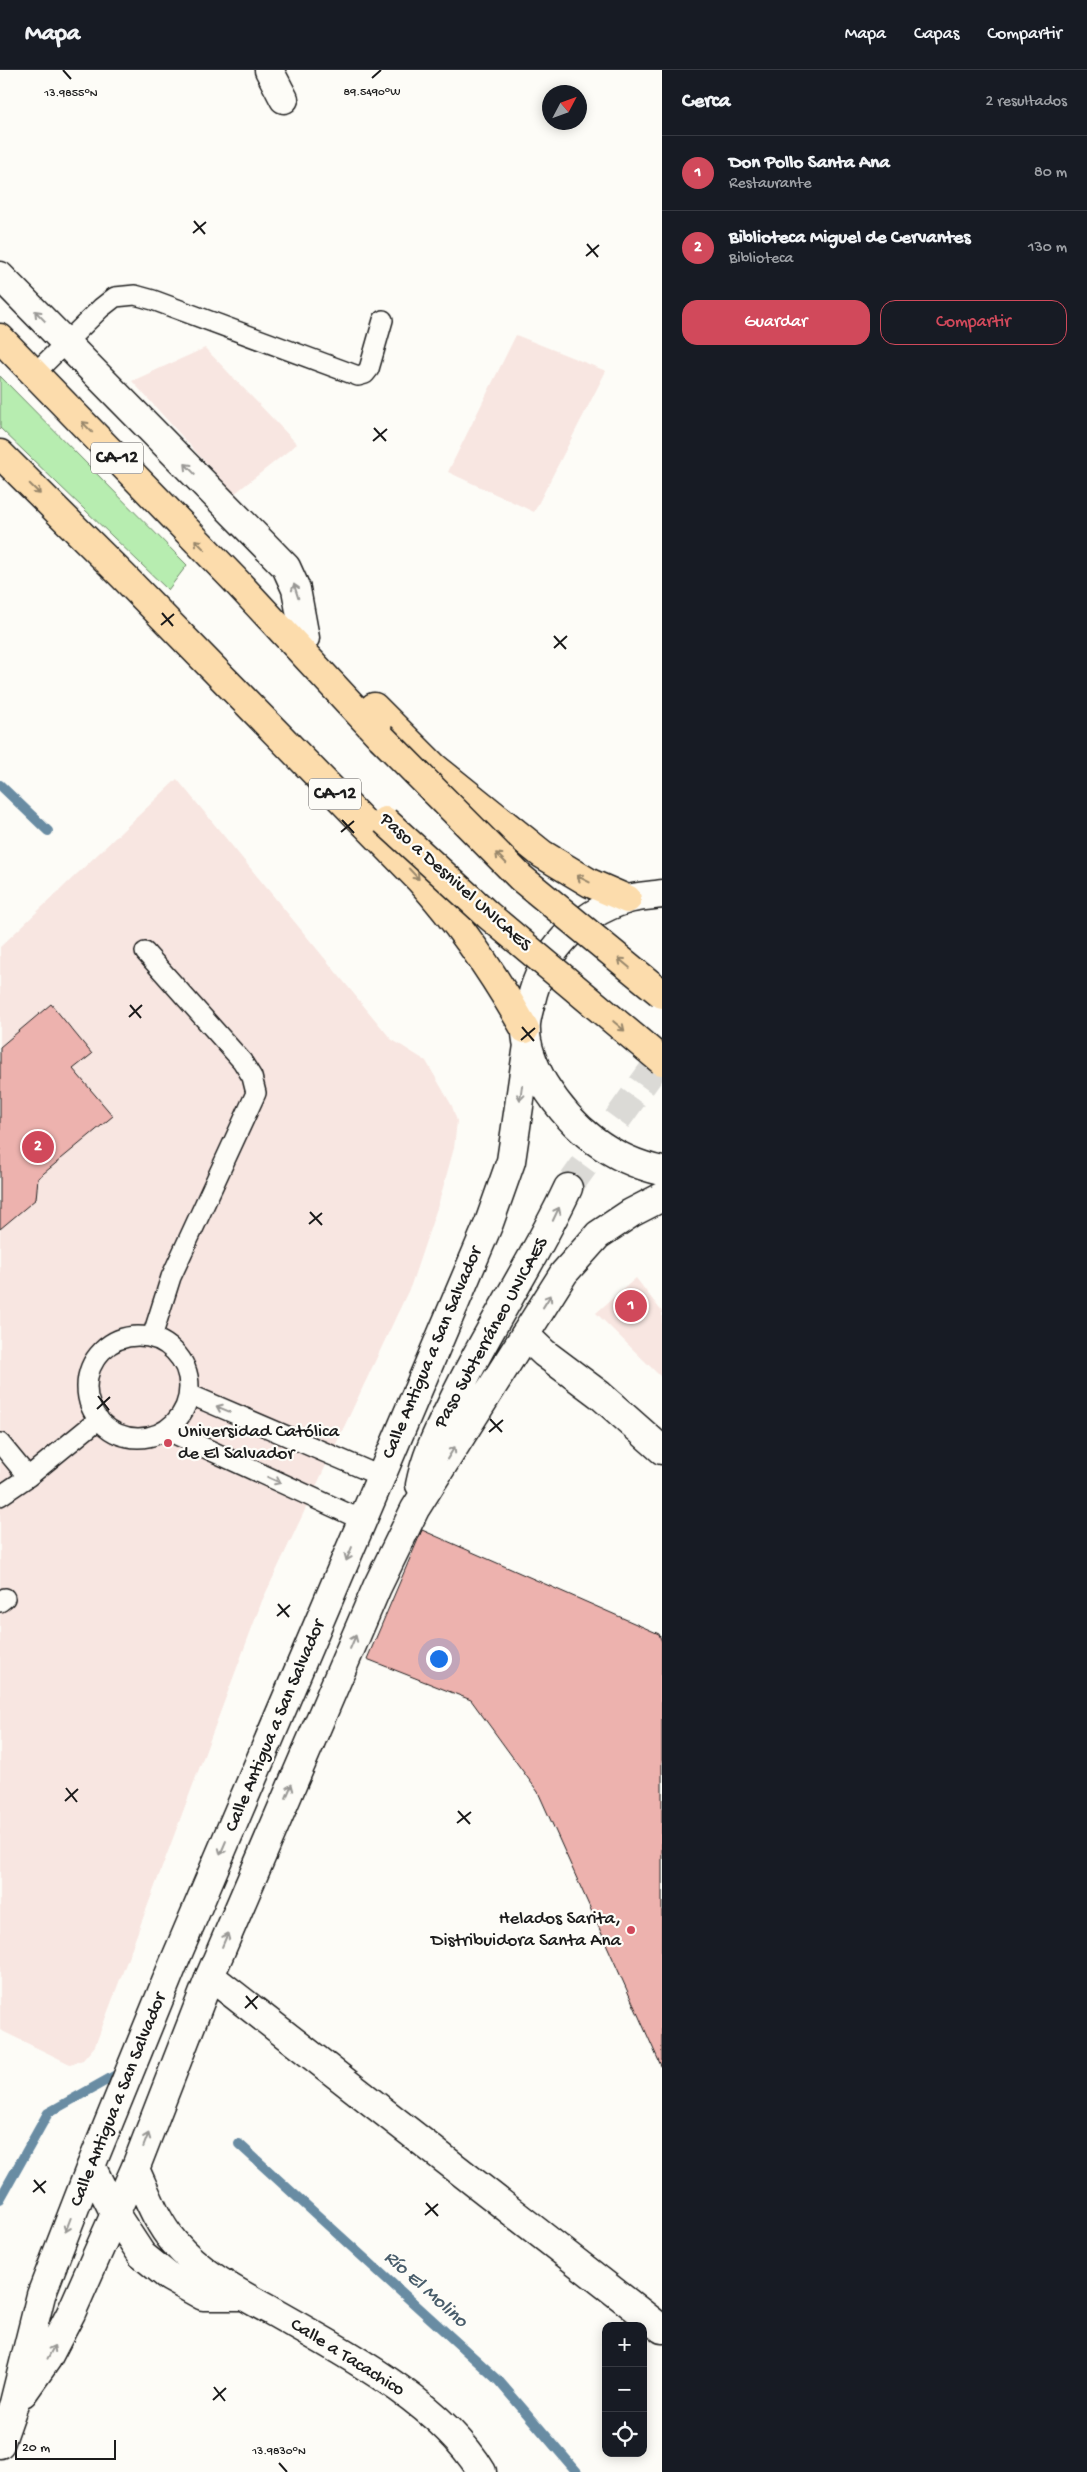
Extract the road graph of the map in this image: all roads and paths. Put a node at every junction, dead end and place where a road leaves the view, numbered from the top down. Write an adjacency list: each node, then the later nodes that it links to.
1 (269, 70): 2 (main road)
2 (284, 99)
3 (0, 276): 6 (main road, one-way to 3)
4 (383, 320): 6 (lane)
5 (0, 338): 7 (highway, CA-12)
6 (66, 343): 7 (lane); 11 (main road, one-way to 6)
7 (35, 373): 10 (highway, CA-12, one-way to 7)
8 (0, 454): 9 (highway, CA-12, one-way to 9)
9 (123, 576): 16 (highway, CA-12, one-way to 16); 17 (highway, Paso a Desnivel UNICAES, one-way to 17, bridge)
10 (234, 579): 11 (highway, CA-12); 15 (highway, one-way to 10, bridge)
11 (305, 638): 13 (highway, CA-12, one-way to 11)
12 (662, 894): 13 (main road, Calle Antigua a San Salvador)
13 (628, 899): 16 (main road, Calle Antigua a San Salvador)
14 (145, 952): 22 (lane)
15 (662, 994)
16 (526, 1037): 18 (main road); 28 (main road, Calle Antigua a San Salvador, one-way to 28)
17 (662, 1061)
18 (652, 1168): 20 (lane)
19 (568, 1188): 31 (main road, Paso Subterráneo UNICAES, one-way to 19)
20 (661, 1200): 21 (main road, Calle Antigua a San Salvador, one-way to 20)
21 (525, 1335): 27 (main road); 31 (main road, Calle Antigua a San Salvador, one-way to 21)
22 (152, 1337): 23 (lane); 24 (lane)
23 (189, 1394): 25 (lane); 28 (lane, one-way to 23)
24 (99, 1419): 25 (lane); 29 (lane)
25 (166, 1430): 32 (lane, one-way to 32)
26 (0, 1443): 29 (lane)
27 (662, 1450)
28 (380, 1476): 32 (main road, Calle Antigua a San Salvador)
29 (28, 1477): 30 (lane)
30 (0, 1496)
31 (416, 1509): 33 (main road, Calle Antigua a San Salvador, one-way to 31)
32 (364, 1520): 34 (main road, Calle Antigua a San Salvador, one-way to 34)
33 (210, 1976): 35 (main road, Calle Antigua a San Salvador, one-way to 33); 38 (main road)
34 (92, 2166): 36 (main road); 39 (main road, Calle Antigua a San Salvador, one-way to 39)
35 (135, 2169): 36 (main road, Calle Antigua a San Salvador); 37 (main road, Calle a Tacachico)
36 (115, 2214): 37 (main road); 39 (main road, Calle Antigua a San Salvador, one-way to 36)
37 (244, 2296): 41 (main road, Calle a Tacachico)
38 (662, 2329)
39 (14, 2406): 40 (main road, Calle Antigua a San Salvador)
40 (0, 2444)
41 (482, 2472)

